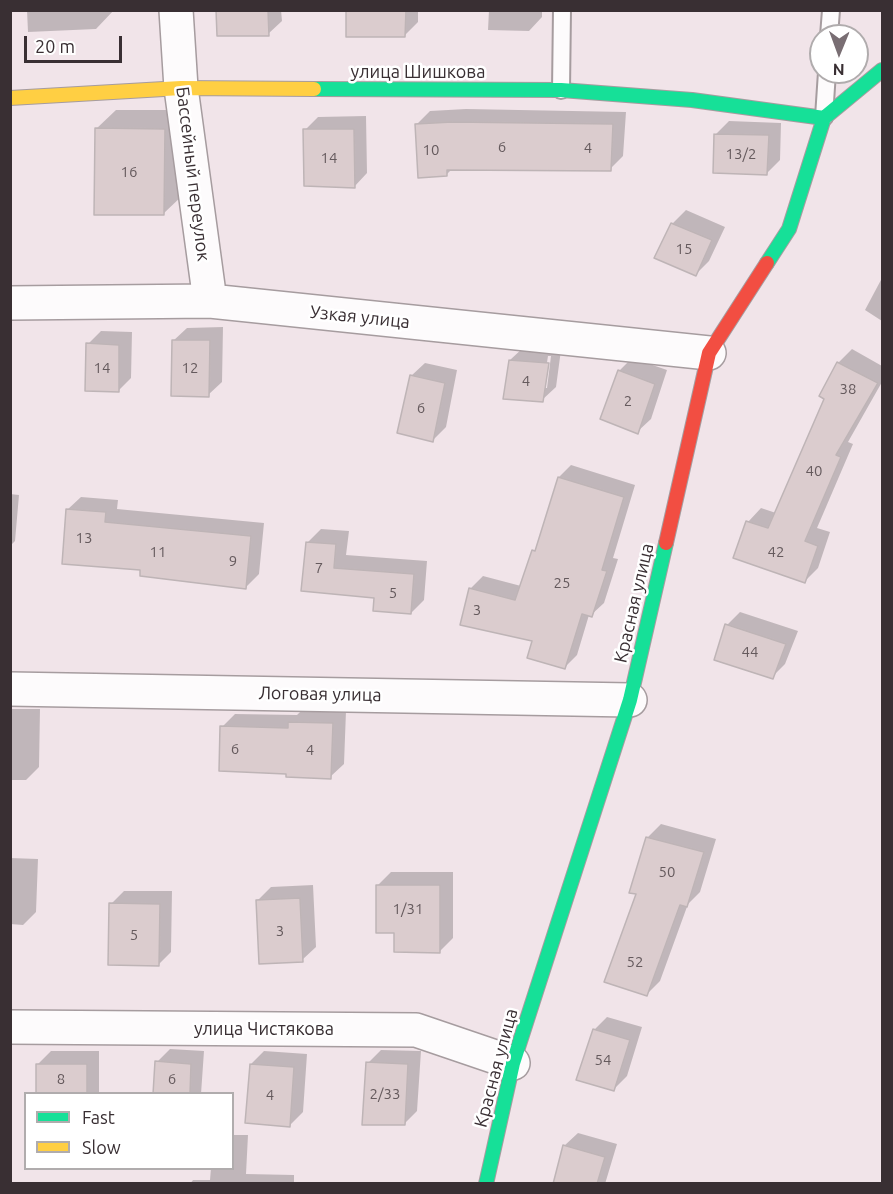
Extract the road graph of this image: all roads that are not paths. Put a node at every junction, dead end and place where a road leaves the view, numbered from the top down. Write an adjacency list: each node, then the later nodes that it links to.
1 (176, 10): 5 (street, Бассейный переулок)
2 (562, 10): 6 (lane)
3 (882, 70): 8 (street)
4 (826, 84): 8 (lane)
5 (182, 88): 6 (street, улица Шишкова); 7 (street, улица Шишкова); 9 (street, Бассейный переулок)
6 (561, 90): 8 (street, улица Шишкова)
7 (10, 98)
8 (824, 118): 11 (street, Красная улица)
9 (210, 301): 10 (street, Узкая улица); 11 (street, Узкая улица)
10 (10, 303)
11 (709, 353): 13 (street, Красная улица)
12 (10, 688): 13 (street, Логовая улица)
13 (630, 700): 15 (street, Красная улица)
14 (10, 1027): 15 (street, улица Чистякова)
15 (513, 1063): 16 (street, Красная улица)
16 (486, 1184)

